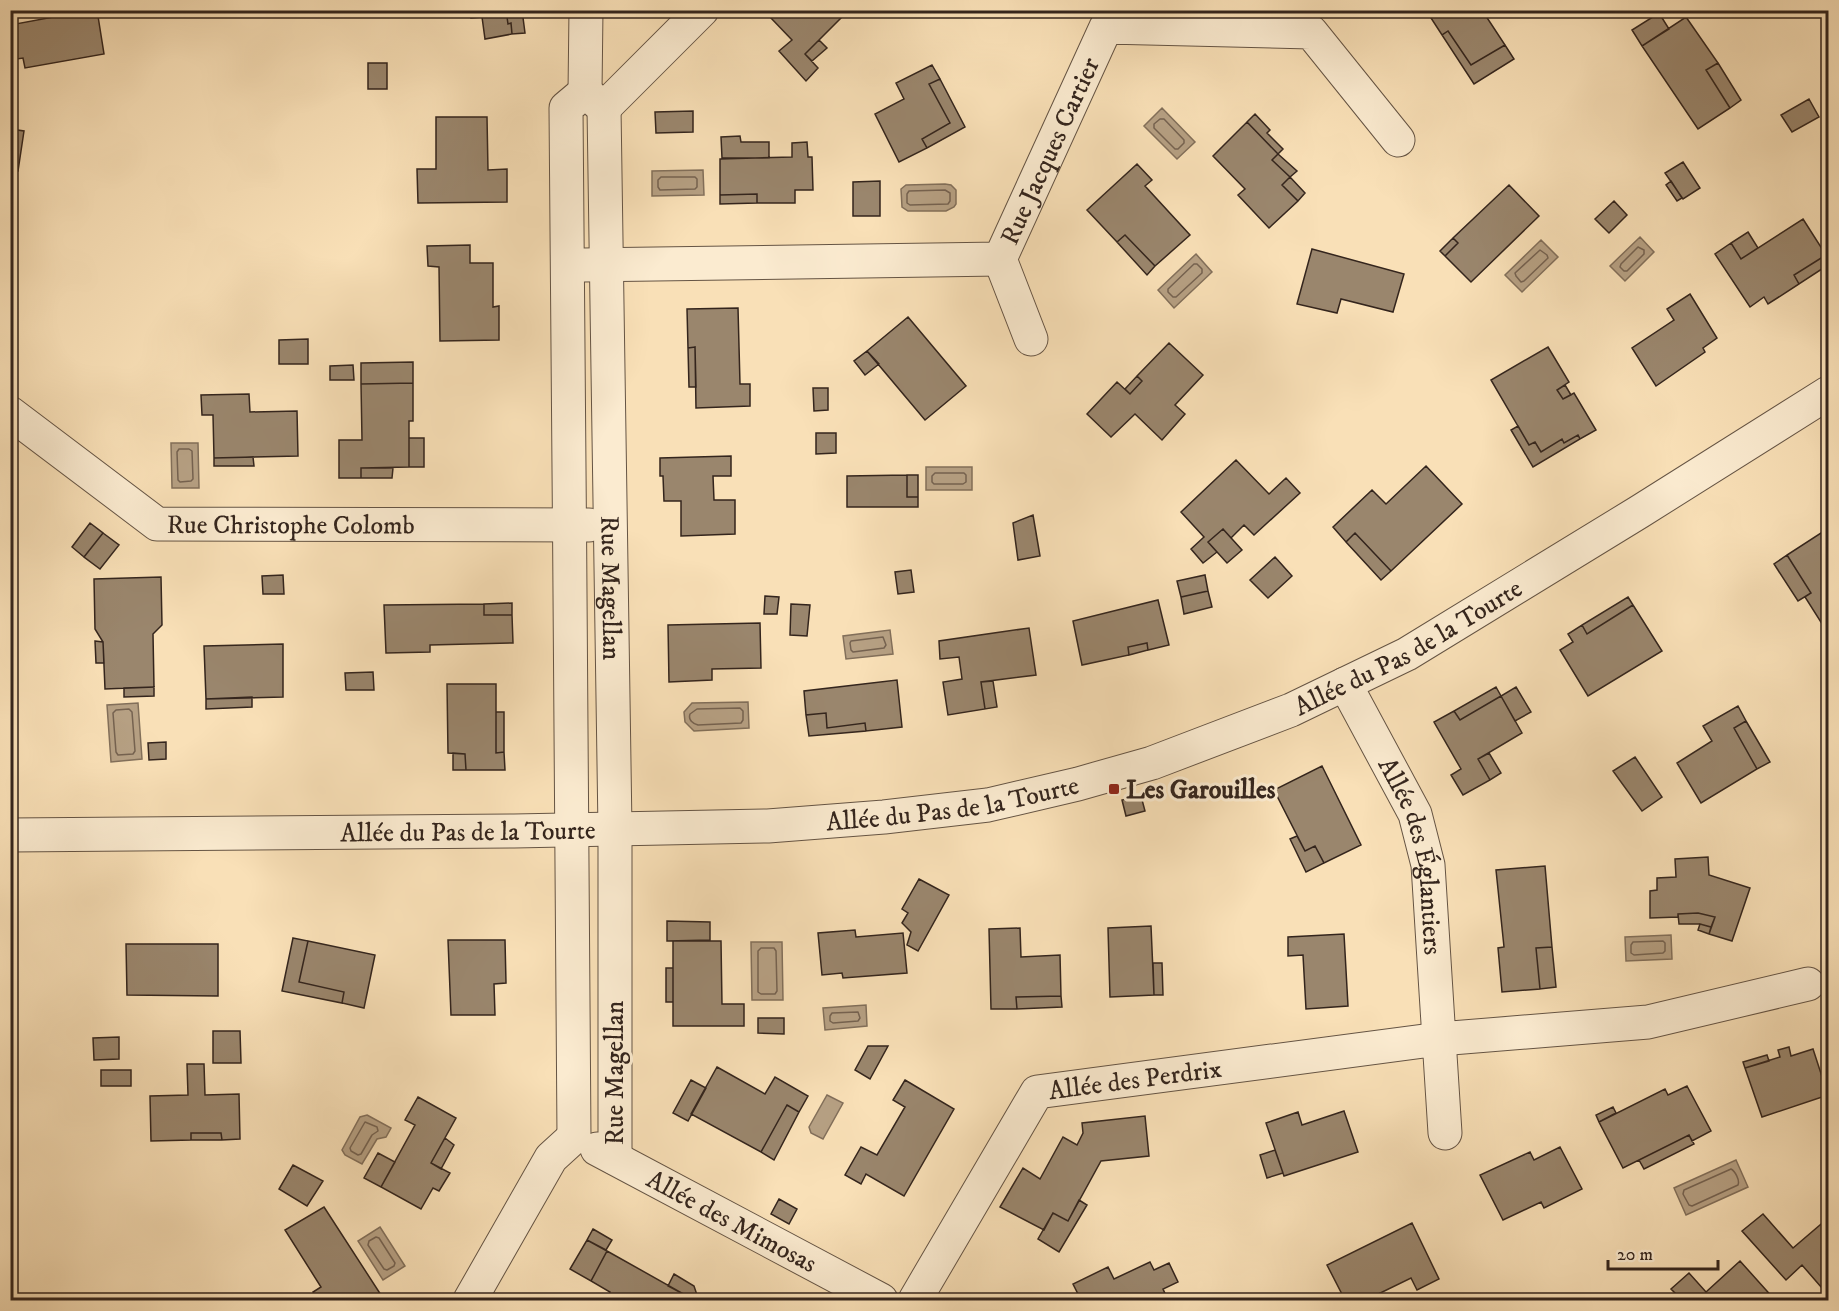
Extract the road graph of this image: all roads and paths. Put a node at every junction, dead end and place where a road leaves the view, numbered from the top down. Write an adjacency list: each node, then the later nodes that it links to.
1 (586, 10): 3 (street)
2 (702, 10): 3 (street)
3 (585, 103): 6 (street, Rue Magellan); 7 (street, Rue Magellan)
4 (1398, 140): 5 (street, Rue Jacques Cartier)
5 (1000, 259): 7 (street, Rue Jacques Cartier); 8 (street)
6 (567, 265): 7 (street, Rue Jacques Cartier); 11 (street, Rue Magellan)
7 (606, 265): 12 (street, Rue Magellan)
8 (1031, 339)
9 (1828, 393): 13 (street, Allée du Pas de la Tourte)
10 (10, 413): 11 (street, Rue Christophe Colomb)
11 (569, 525): 12 (street, Rue Christophe Colomb); 14 (street, Rue Magellan)
12 (610, 525): 15 (street, Rue Magellan)
13 (1345, 684): 15 (street, Allée du Pas de la Tourte); 18 (street, Allée des Églantiers)
14 (573, 830): 15 (street, Allée du Pas de la Tourte); 16 (street, Allée du Pas de la Tourte); 20 (street, Rue Magellan)
15 (615, 830): 21 (street, Rue Magellan)
16 (10, 835)
17 (1808, 984): 18 (street)
18 (1439, 1039): 19 (street, Allée des Églantiers); 24 (street, Allée des Perdrix)
19 (1445, 1133)
20 (574, 1137): 21 (street, Rue Magellan); 22 (street)
21 (615, 1158): 23 (street, Allée des Mimosas)
22 (470, 1300)
23 (881, 1300)
24 (915, 1300)

